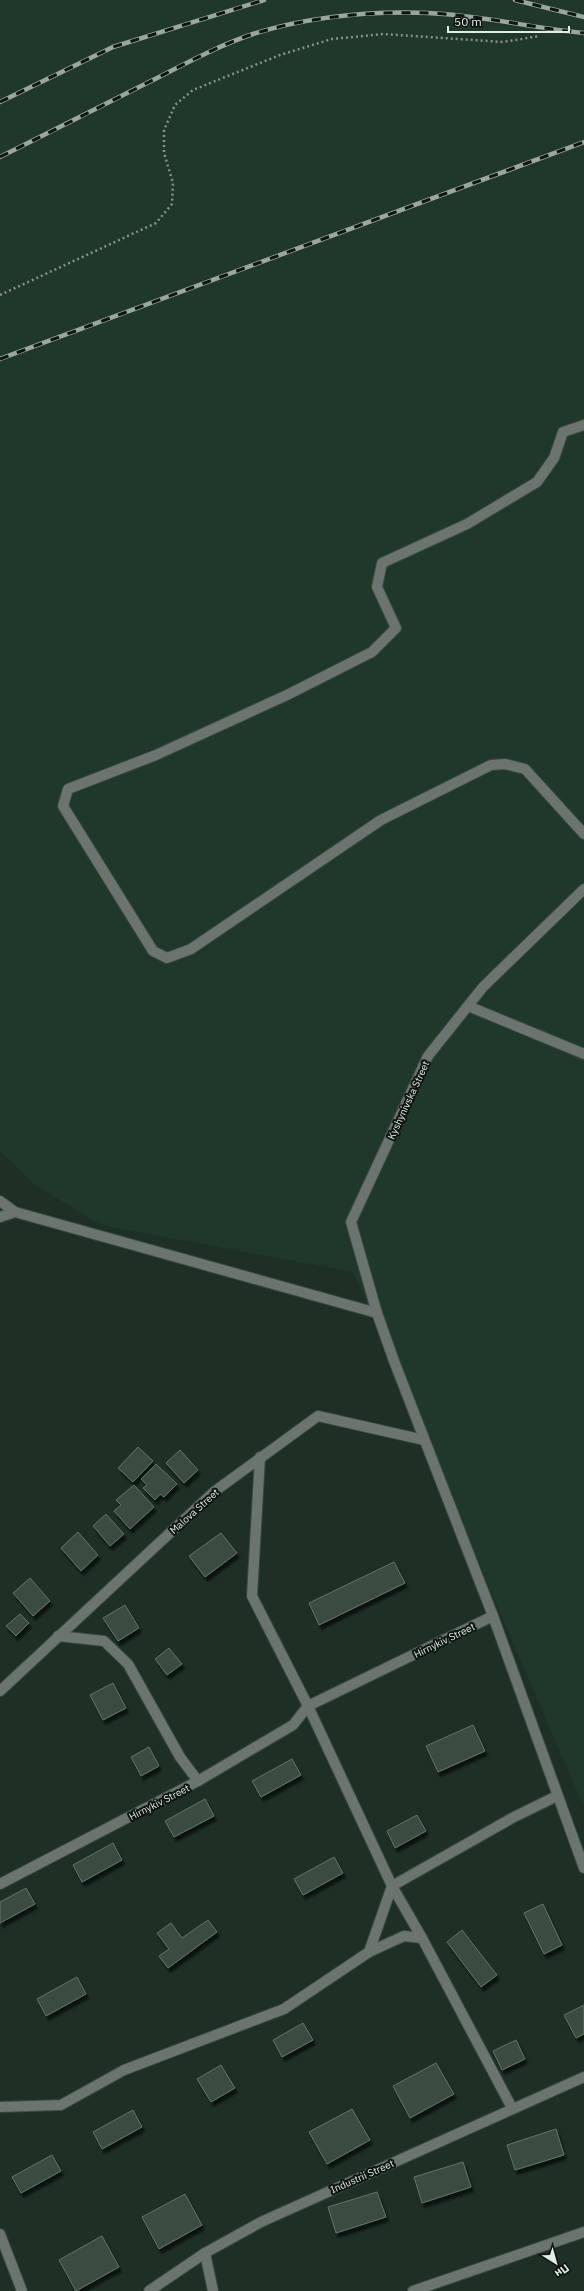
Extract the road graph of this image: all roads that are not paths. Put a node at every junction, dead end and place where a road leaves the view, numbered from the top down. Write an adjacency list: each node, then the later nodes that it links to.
1 (584, 425): 2 (street)
2 (584, 834)
3 (584, 889): 4 (street, Kyshynivska Street)
4 (468, 1006): 5 (street); 9 (street, Kyshynivska Street)
5 (584, 1054)
6 (0, 1201): 7 (street)
7 (15, 1212): 8 (street); 9 (street)
8 (0, 1217)
9 (377, 1313): 10 (street, Kyshynivska Street)
10 (424, 1440): 11 (street, Malova Street); 12 (street, Kyshynivska Street)
11 (260, 1457): 13 (street, Malova Street); 15 (street)
12 (493, 1616): 15 (street, Hirnykiv Street); 17 (street, Kyshynivska Street)
13 (58, 1636): 14 (street, Malova Street); 16 (street)
14 (0, 1691)
15 (308, 1706): 16 (street, Hirnykiv Street); 20 (street)
16 (198, 1781): 19 (street, Hirnykiv Street)
17 (557, 1796): 18 (street, Kyshynivska Street); 20 (street)
18 (584, 1868)
19 (0, 1884)
20 (392, 1886): 21 (street); 22 (street)
21 (422, 1938): 22 (street); 25 (street)
22 (369, 1952): 24 (street)
23 (584, 2077): 25 (street, Industrii Street)
24 (0, 2107)
25 (512, 2108): 28 (street, Industrii Street)
26 (584, 2232): 32 (street)
27 (0, 2234): 29 (street)
28 (205, 2253): 30 (street, Industrii Street); 31 (street)
29 (19, 2290)
30 (149, 2291)
31 (212, 2291)
32 (413, 2291)

